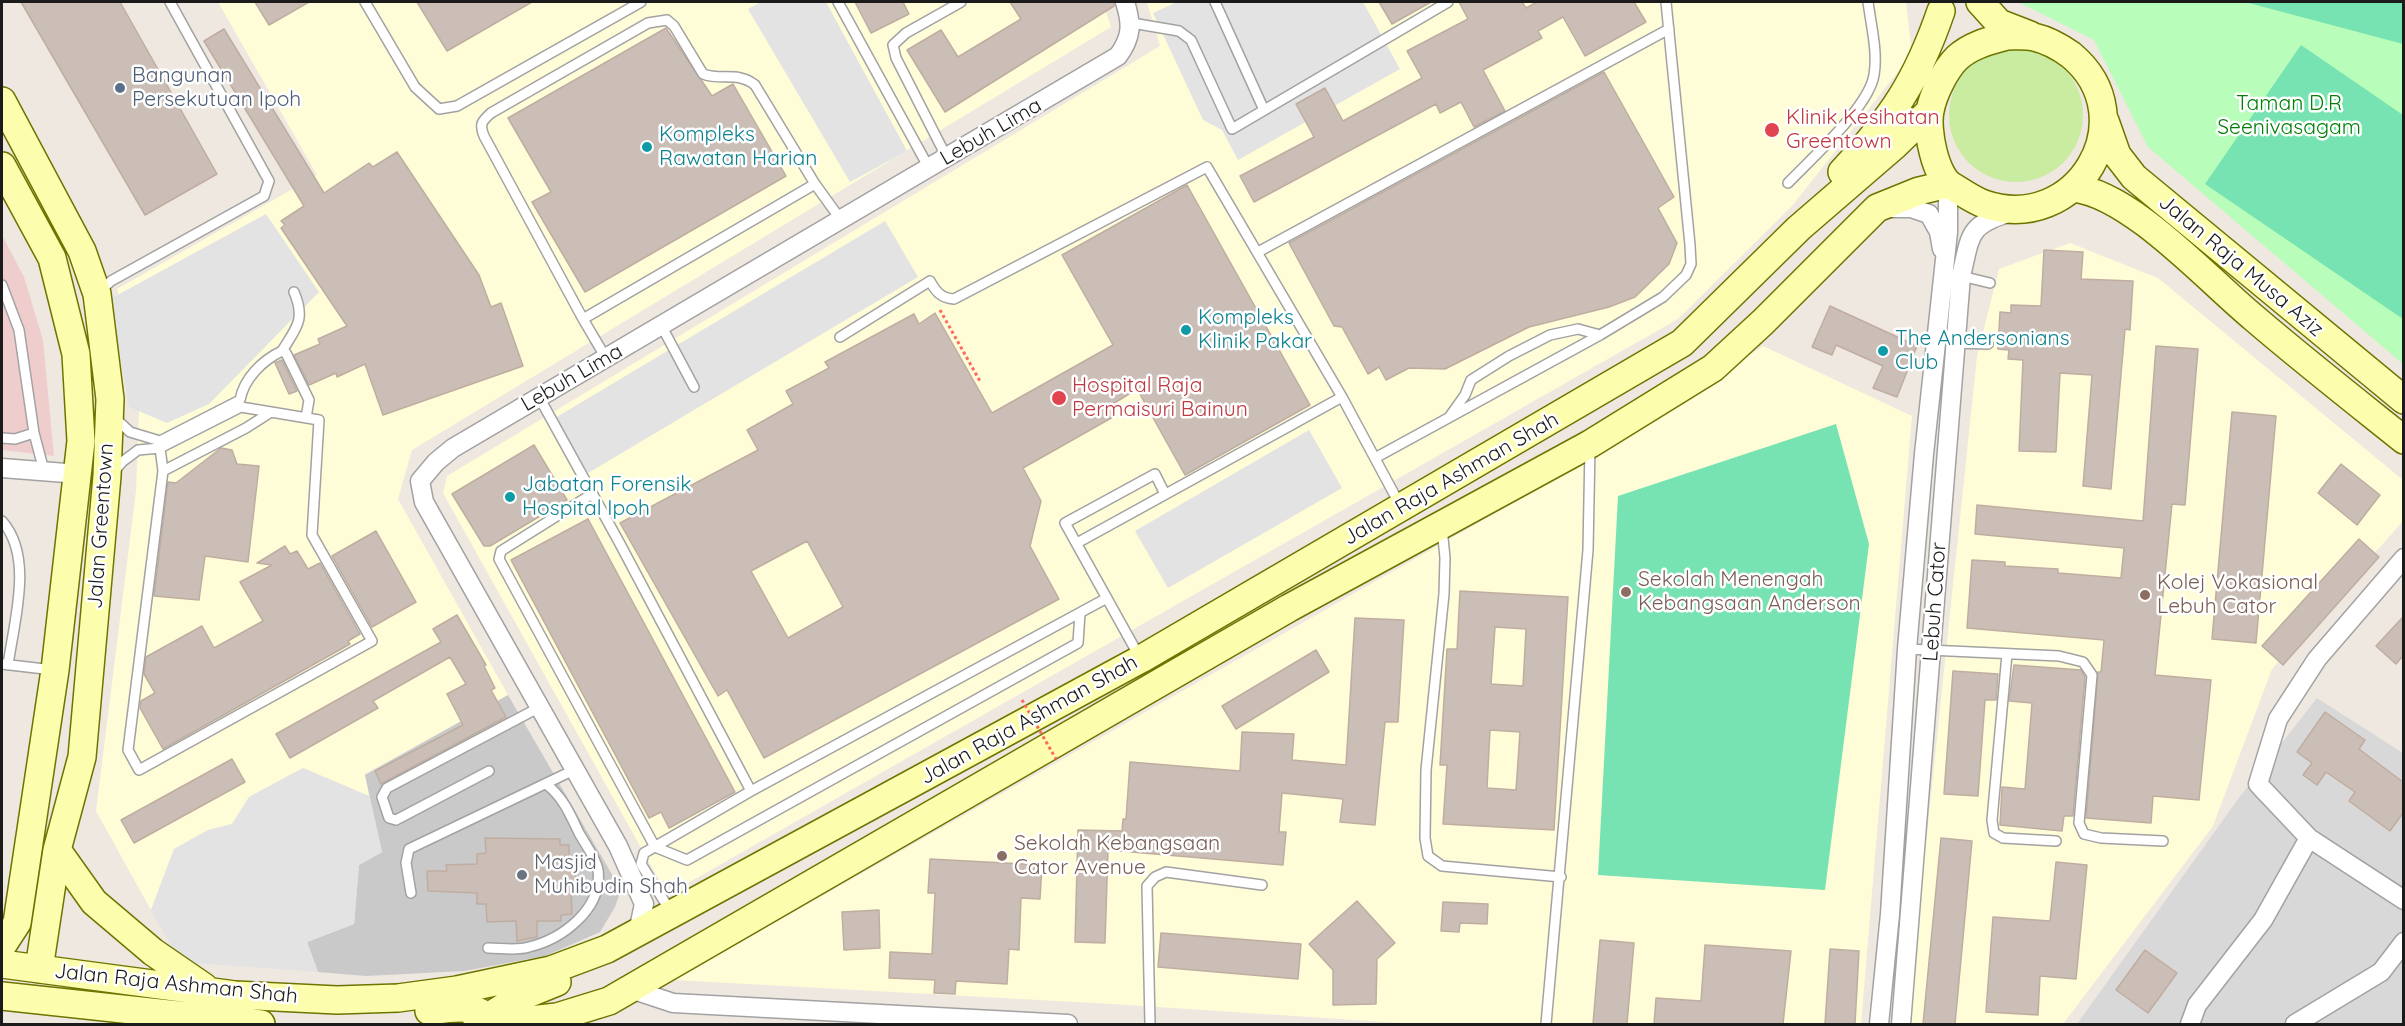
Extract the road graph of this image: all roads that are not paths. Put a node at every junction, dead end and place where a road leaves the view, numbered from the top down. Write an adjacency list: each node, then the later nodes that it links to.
1 (170, 2): 37 (lane)
2 (365, 2): 3 (lane)
3 (641, 2)
4 (838, 2): 23 (lane)
5 (961, 2): 21 (lane)
6 (1125, 2): 13 (street)
7 (1215, 2): 18 (lane)
8 (1448, 2): 18 (lane)
9 (1666, 2): 14 (lane)
10 (1868, 2): 24 (lane)
11 (1980, 2): 15 (main road)
12 (1941, 6): 16 (main road); 31 (main road)
13 (1132, 23): 18 (lane); 21 (street, Lebuh Lima)
14 (1669, 29): 32 (lane); 40 (lane)
15 (2034, 37): 16 (main road); 20 (main road)
16 (1941, 83): 19 (main road)
17 (2, 101): 37 (main road, Jalan Greentown)
18 (1264, 111)
19 (1930, 111): 26 (main road); 31 (main road, Jalan Raja Ashman Shah)
20 (2103, 114): 27 (main road); 51 (main road, Jalan Raja Musa Aziz)
21 (947, 158): 23 (street, Lebuh Lima)
22 (2, 166): 68 (main road, Jalan Greentown)
23 (929, 168): 30 (street, Lebuh Lima)
24 (1788, 183)
25 (815, 184): 30 (lane); 38 (lane); 38 (lane)
26 (1948, 184): 28 (main road, Jalan Raja Ashman Shah); 29 (main road); 33 (street, Lebuh Cator)
27 (2074, 188): 29 (main road); 60 (main road, Jalan Raja Musa Aziz)
28 (1877, 208): 33 (street); 61 (main road, Jalan Raja Ashman Shah)
29 (2018, 209): 33 (street, Lebuh Cator)
30 (841, 220): 39 (street, Lebuh Lima)
31 (1799, 228): 72 (main road, Jalan Raja Ashman Shah)
32 (1258, 252): 41 (lane); 49 (lane)
33 (1953, 273): 34 (lane); 42 (street, Lebuh Cator); 43 (street, Lebuh Cator)
34 (1990, 282)
35 (2, 285): 58 (lane)
36 (294, 292): 45 (lane)
37 (97, 294): 53 (main road, Jalan Greentown)
38 (584, 319): 46 (lane)
39 (661, 325): 46 (street, Lebuh Lima); 47 (lane)
40 (1600, 335): 56 (lane); 56 (lane)
41 (840, 337)
42 (1935, 342): 43 (lane); 80 (street, Lebuh Cator)
43 (1954, 343): 44 (lane); 81 (street, Lebuh Cator)
44 (1988, 345)
45 (282, 351): 50 (lane); 55 (lane)
46 (606, 358): 48 (street, Lebuh Lima)
47 (694, 387)
48 (538, 397): 70 (lane); 87 (street, Lebuh Lima)
49 (1342, 397): 64 (lane); 71 (lane)
50 (240, 400): 52 (lane); 53 (lane)
51 (2403, 400)
52 (248, 408): 54 (lane); 57 (lane); 62 (lane)
53 (108, 411): 63 (main road, Jalan Greentown)
54 (271, 412): 55 (lane); 57 (lane)
55 (306, 418): 67 (lane)
56 (1448, 418): 64 (lane)
57 (258, 421): 67 (lane)
58 (34, 433): 59 (lane); 66 (lane)
59 (2, 438)
60 (2403, 440)
61 (1590, 444): 74 (main road, Jalan Raja Ashman Shah); 99 (lane)
62 (160, 448): 67 (lane); 69 (lane)
63 (108, 453): 68 (street); 69 (main road, Jalan Greentown)
64 (1375, 458): 72 (lane)
65 (2, 468): 66 (street)
66 (44, 471): 68 (street)
67 (164, 471)
68 (79, 474): 69 (street); 86 (main road, Jalan Greentown)
69 (106, 490): 97 (main road, Jalan Greentown)
70 (592, 494): 91 (lane); 96 (lane)
71 (1165, 494): 75 (lane); 75 (lane)
72 (1402, 509): 84 (main road, Jalan Raja Ashman Shah)
73 (2, 521): 85 (lane)
74 (1442, 527): 78 (main road, Jalan Raja Ashman Shah); 99 (lane)
75 (1077, 543): 77 (lane)
76 (2403, 558): 92 (street)
77 (1107, 597): 79 (lane); 84 (lane)
78 (1289, 608): 83 (lane); 113 (main road, Jalan Raja Ashman Shah)
79 (1080, 612): 91 (lane); 96 (lane)
80 (1907, 650): 81 (lane); 123 (street, Lebuh Cator)
81 (1931, 652): 82 (lane); 124 (street, Lebuh Cator)
82 (2007, 654): 93 (lane); 94 (lane)
83 (1178, 660)
84 (1150, 661): 103 (main road, Jalan Raja Ashman Shah)
85 (5, 665): 86 (lane)
86 (55, 670): 106 (main road, Jalan Greentown)
87 (540, 707): 88 (street, Lebuh Lima); 89 (lane)
88 (576, 769): 90 (lane); 95 (street, Lebuh Lima)
89 (489, 771)
90 (546, 784): 101 (lane); 107 (lane)
91 (751, 791): 96 (lane)
92 (2309, 838): 102 (street); 125 (street)
93 (2056, 841)
94 (2163, 841)
95 (618, 846): 98 (lane); 104 (street, Lebuh Lima)
96 (655, 846): 98 (lane)
97 (57, 850): 110 (main road, Jalan Greentown); 112 (main road)
98 (644, 853): 103 (lane)
99 (1561, 877): 122 (lane)
100 (1262, 885): 121 (lane)
101 (411, 893)
102 (2403, 900)
103 (672, 914): 104 (main road, Jalan Raja Ashman Shah)
104 (638, 932): 108 (main road, Jalan Raja Ashman Shah)
105 (2403, 942): 126 (street)
106 (2, 946)
107 (488, 948)
108 (607, 949): 115 (main road, Jalan Raja Ashman Shah); 117 (main road)
109 (2, 964): 110 (main road, Jalan Raja Ashman Shah)
110 (39, 969): 111 (main road); 112 (main road, Jalan Raja Ashman Shah)
111 (2, 977)
112 (208, 990): 115 (main road, Jalan Raja Ashman Shah)
113 (620, 995): 116 (street); 117 (main road, Jalan Raja Ashman Shah); 119 (main road)
114 (2, 996): 118 (main road, Jalan Raja Ashman Shah)
115 (249, 996): 117 (main road)
116 (841, 1018): 120 (street)
117 (488, 1022)
118 (261, 1024)
119 (576, 1024)
120 (1068, 1024)
121 (1150, 1024)
122 (1546, 1024)
123 (1879, 1024)
124 (1901, 1024)
125 (2190, 1024)
126 (2295, 1024)

